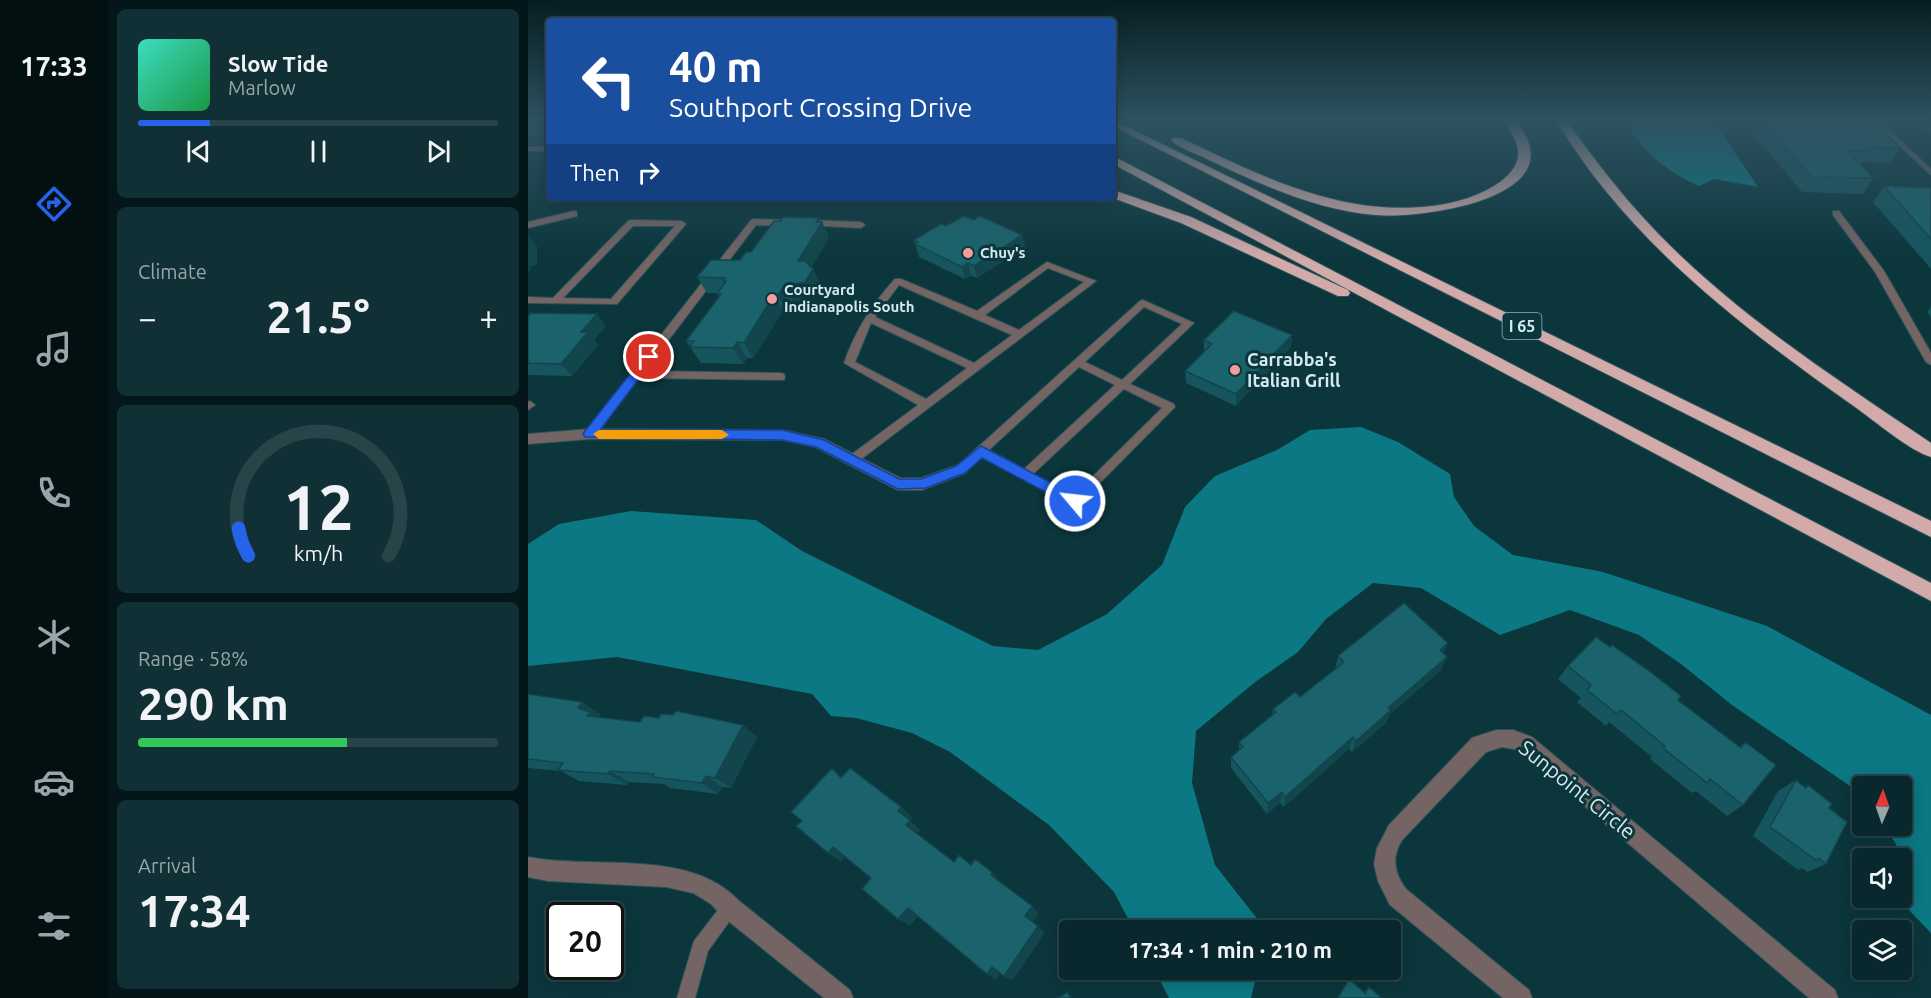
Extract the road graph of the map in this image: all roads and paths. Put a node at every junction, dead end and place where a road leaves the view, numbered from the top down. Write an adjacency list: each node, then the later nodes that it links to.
1 (1127, 167): 16 (highway, I 65)
2 (1202, 167): 31 (highway, I 65)
3 (1232, 167): 4 (highway)
4 (1521, 167)
5 (1593, 167): 27 (highway)
6 (1116, 196): 16 (highway)
7 (1836, 213): 17 (lane)
8 (574, 214): 9 (lane)
9 (528, 225)
10 (861, 225): 20 (lane)
11 (556, 300): 11 (lane); 12 (lane)
12 (530, 301)
13 (978, 315): 14 (lane); 15 (lane); 15 (lane)
14 (869, 318): 19 (lane); 23 (lane)
15 (1020, 335): 19 (lane)
16 (1494, 361): 32 (highway, I 65)
17 (1931, 362)
18 (1078, 363): 22 (lane); 22 (lane); 26 (lane)
19 (975, 368): 23 (lane)
20 (636, 374): 21 (lane); 24 (lane)
21 (780, 377)
22 (1124, 383): 30 (lane); 30 (lane)
23 (926, 404): 28 (lane)
24 (590, 434): 25 (street); 28 (street)
25 (528, 439)
26 (981, 451): 29 (lane); 30 (lane)
27 (1931, 451)
28 (852, 460): 29 (street)
29 (961, 469)
30 (1025, 475)
31 (1931, 530)
32 (1931, 593)
33 (528, 867): 34 (street)
34 (730, 908): 35 (lane); 36 (street)
35 (686, 998)
36 (842, 998)
37 (1521, 998): 38 (street, Sunpoint Circle)
38 (1827, 998)

